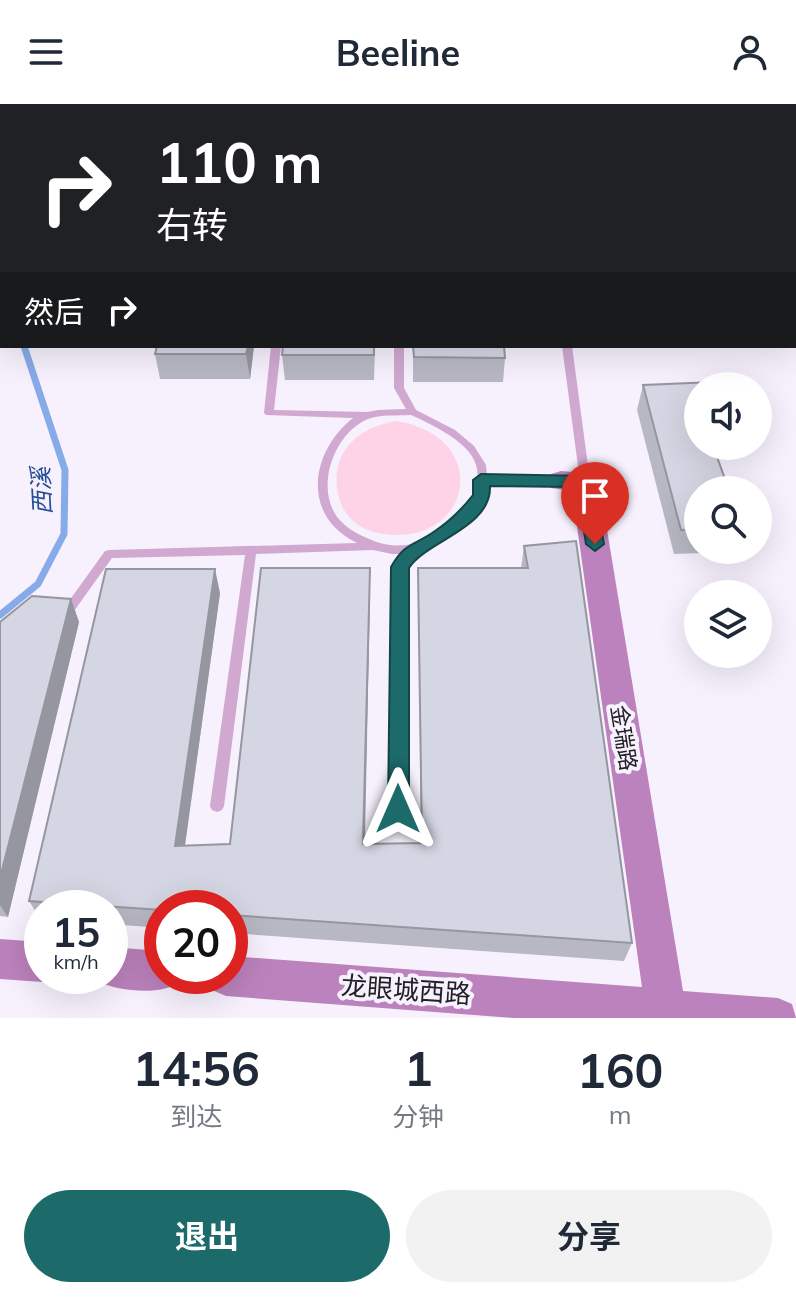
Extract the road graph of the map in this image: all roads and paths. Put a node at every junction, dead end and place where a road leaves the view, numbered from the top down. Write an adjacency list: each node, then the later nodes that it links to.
1 (276, 348): 5 (lane)
2 (399, 348): 4 (lane)
3 (567, 348): 7 (lane)
4 (412, 412): 5 (lane); 6 (lane)
5 (367, 415): 8 (lane)
6 (481, 480): 7 (lane); 10 (lane)
7 (573, 481): 17 (street, 金瑞路)
8 (371, 547): 9 (lane); 10 (lane)
9 (251, 549): 11 (lane); 12 (lane)
10 (410, 551): 13 (lane)
11 (70, 608)
12 (217, 806)
13 (398, 809)
14 (0, 959): 15 (street)
15 (24, 961)
16 (248, 978): 18 (street, 龙眼城西路)
17 (667, 1018)
18 (778, 1018)

